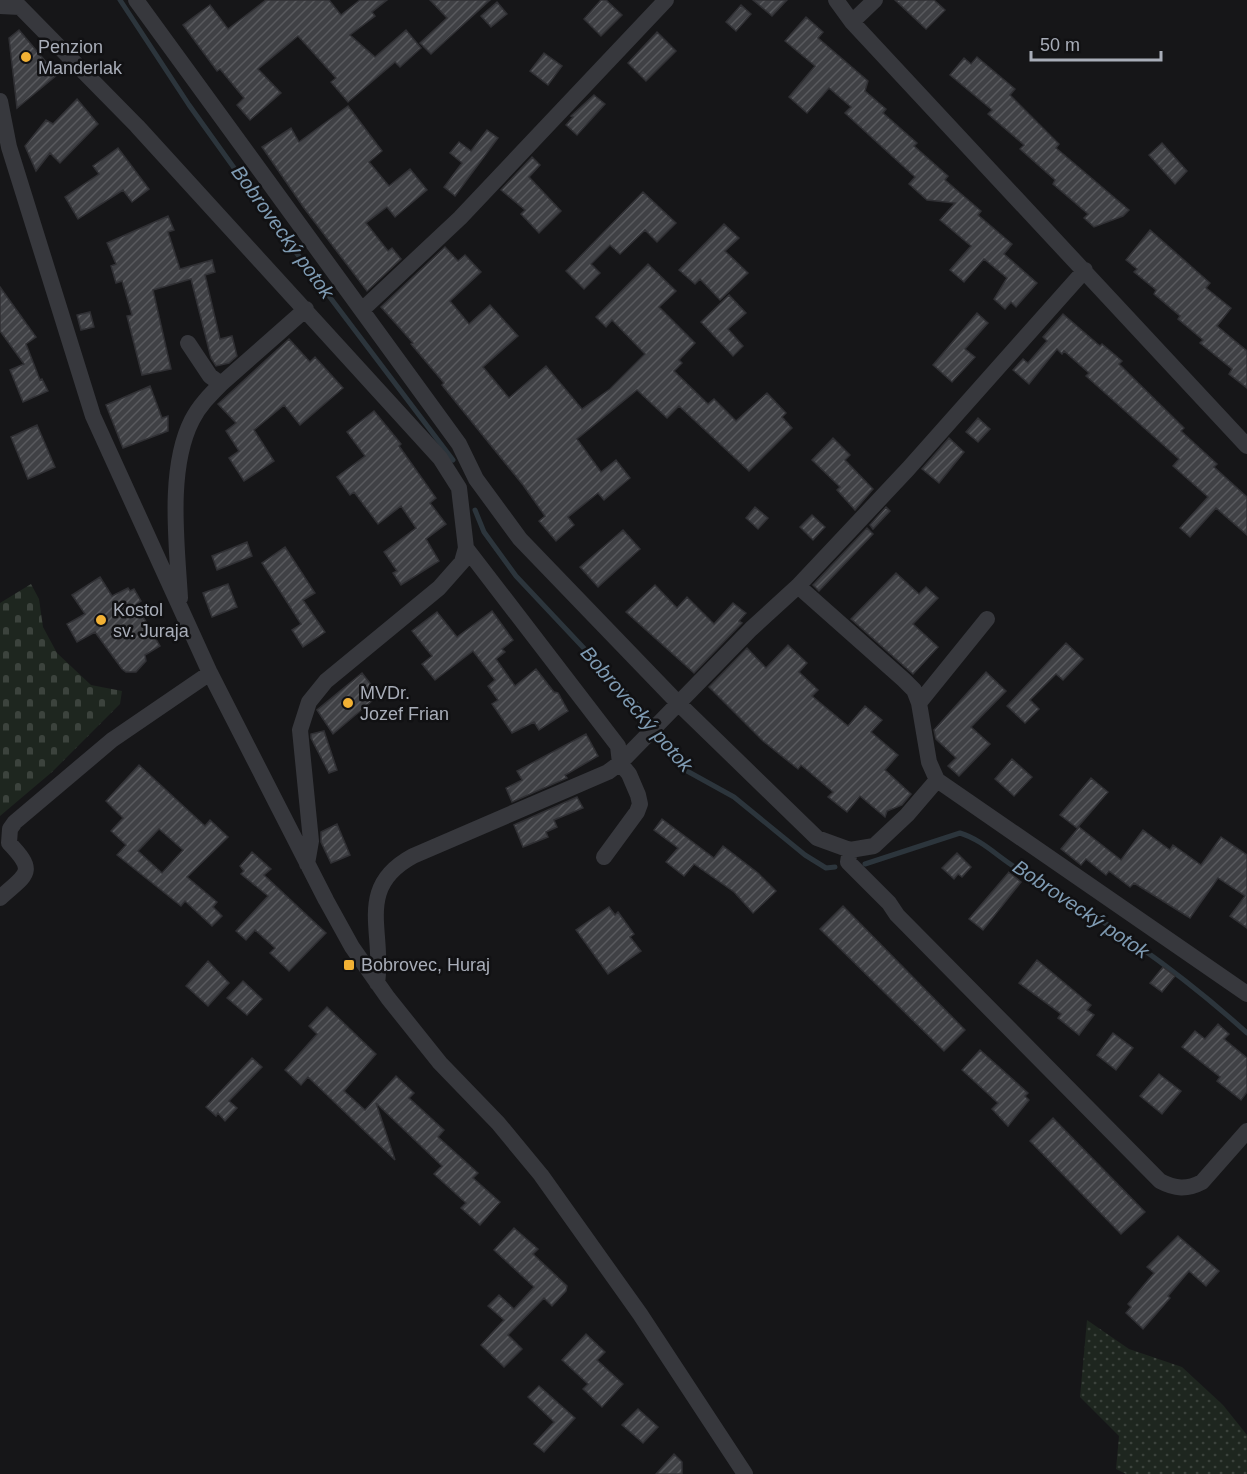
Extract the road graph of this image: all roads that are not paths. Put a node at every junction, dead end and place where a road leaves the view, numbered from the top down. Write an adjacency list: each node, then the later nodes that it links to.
1 (136, 0): 11 (street)
2 (666, 0): 11 (street)
3 (836, 0): 6 (street)
4 (875, 0): 6 (street)
5 (0, 6): 10 (street)
6 (852, 22): 9 (street)
7 (0, 101): 8 (street)
8 (4, 149): 19 (street)
9 (1085, 270): 14 (street); 18 (street)
10 (306, 309): 13 (street); 16 (street)
11 (362, 310): 15 (street)
12 (188, 343): 13 (street)
13 (221, 384): 19 (street)
14 (1247, 446)
15 (476, 479): 16 (street); 23 (street)
16 (459, 488): 17 (street)
17 (466, 549): 24 (street); 28 (street)
18 (798, 586): 22 (street); 23 (street)
19 (181, 608): 21 (street)
20 (987, 619): 22 (street)
21 (210, 673): 28 (street); 29 (street)
22 (919, 703): 25 (street)
23 (679, 704): 24 (street); 26 (street)
24 (620, 763): 27 (street); 30 (street)
25 (937, 780): 26 (street); 31 (street)
26 (850, 850): 32 (street)
27 (604, 857)
28 (307, 864): 30 (street)
29 (0, 898)
30 (377, 983): 33 (street)
31 (1247, 994)
32 (1247, 1131)
33 (745, 1474)

